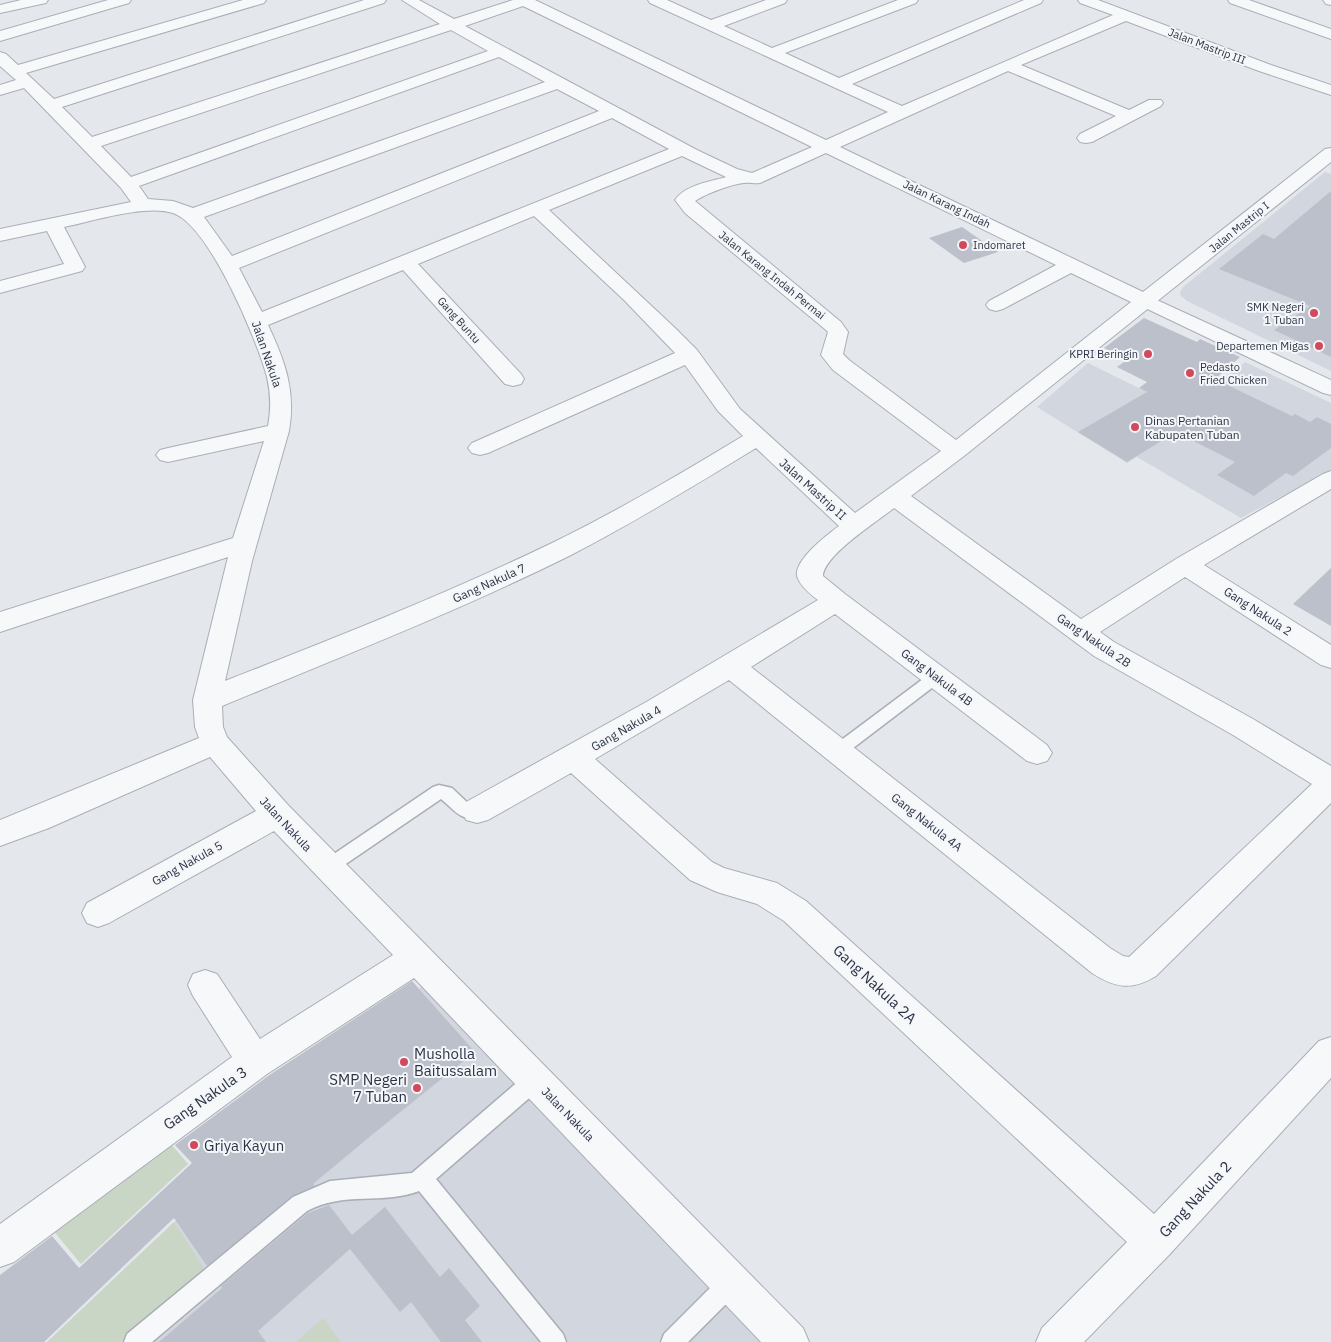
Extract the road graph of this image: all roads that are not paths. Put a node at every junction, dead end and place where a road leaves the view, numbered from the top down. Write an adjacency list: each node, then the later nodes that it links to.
1 (41, 0): 13 (street)
2 (124, 0): 18 (street)
3 (259, 0): 23 (street)
4 (379, 0): 29 (street)
5 (409, 0): 15 (street)
6 (524, 0): 15 (street); 35 (street, Jalan Karang Indah)
7 (655, 0): 16 (street)
8 (780, 0): 16 (street)
9 (911, 0): 20 (street)
10 (1036, 0): 25 (street)
11 (1085, 0): 14 (street, Jalan Mastrip III)
12 (1235, 0): 17 (street)
13 (0, 9)
14 (1124, 16): 22 (street); 27 (street, Jalan Mastrip III)
15 (452, 25): 19 (street); 34 (street)
16 (709, 26): 20 (street)
17 (1331, 34)
18 (0, 36)
19 (500, 52): 24 (street); 39 (street)
20 (772, 53): 25 (street)
21 (0, 57): 23 (street)
22 (1008, 65): 31 (street); 32 (street)
23 (21, 76): 26 (street); 29 (street)
24 (558, 83): 30 (street); 41 (street)
25 (837, 84): 31 (street)
26 (0, 90)
27 (1331, 90)
28 (1155, 102): 32 (street)
29 (51, 105): 34 (street)
30 (612, 112): 36 (street); 45 (street)
31 (901, 112): 35 (street)
32 (1127, 115): 33 (street)
33 (1086, 138)
34 (89, 144): 39 (street)
35 (829, 147): 38 (street); 46 (street, Jalan Karang Indah)
36 (684, 149): 38 (street); 40 (street)
37 (1331, 153): 48 (street, Jalan Mastrip I)
38 (741, 178): 57 (street, Jalan Karang Indah Permai)
39 (135, 194): 41 (street, Jalan Nakula); 42 (street)
40 (538, 210): 44 (street); 51 (street, Jalan Mastrip II)
41 (192, 214): 45 (street, Jalan Nakula)
42 (53, 223): 43 (street); 47 (street)
43 (0, 235)
44 (406, 262): 50 (street); 52 (street, Gang Buntu)
45 (228, 265): 50 (street, Jalan Nakula)
46 (1071, 265): 48 (street, Jalan Karang Indah); 49 (street)
47 (0, 287)
48 (1146, 301): 53 (street, Jalan Karang Indah); 57 (street, Jalan Mastrip II)
49 (996, 305)
50 (257, 322): 54 (street, Jalan Nakula)
51 (689, 355): 55 (street, Jalan Mastrip II); 56 (street)
52 (513, 379)
53 (1331, 388)
54 (278, 431): 58 (street); 62 (street, Jalan Nakula)
55 (756, 438): 61 (street, Jalan Mastrip II); 70 (street, Gang Nakula 7)
56 (480, 448)
57 (956, 451): 60 (street, Jalan Mastrip II)
58 (168, 455)
59 (1331, 479): 63 (street)
60 (894, 496): 61 (street, Jalan Mastrip II); 66 (street, Gang Nakula 2B)
61 (854, 526): 64 (street)
62 (244, 543): 65 (street); 70 (street, Jalan Nakula)
63 (1185, 565): 66 (street); 67 (street, Gang Nakula 2)
64 (836, 601): 68 (street, Gang Nakula 4); 69 (street, Gang Nakula 4B)
65 (0, 622)
66 (1081, 632): 75 (street, Gang Nakula 2B)
67 (1331, 658)
68 (732, 667): 72 (street, Gang Nakula 4A); 74 (street, Gang Nakula 4)
69 (936, 676): 72 (lane); 73 (street, Gang Nakula 4B)
70 (207, 700): 71 (street, Jalan Nakula)
71 (215, 743): 77 (street, Jalan Nakula); 78 (street)
72 (838, 752): 82 (street, Gang Nakula 4A)
73 (1037, 753)
74 (574, 758): 76 (street, Gang Nakula 4); 88 (street, Gang Nakula 2A)
75 (1331, 782): 82 (street, Gang Nakula 2B)
76 (477, 811): 79 (lane, Gang Nakula 4)
77 (277, 814): 79 (street, Jalan Nakula); 80 (street, Gang Nakula 5)
78 (0, 833)
79 (328, 867): 81 (street, Jalan Nakula)
80 (98, 913)
81 (417, 958): 85 (street, Gang Nakula 3); 86 (street, Jalan Nakula)
82 (1124, 972)
83 (205, 985): 85 (street)
84 (1331, 1053): 88 (street, Gang Nakula 2)
85 (256, 1062): 89 (street, Gang Nakula 3)
86 (535, 1080): 87 (lane); 90 (street, Jalan Nakula)
87 (422, 1178): 91 (lane); 92 (lane)
88 (1155, 1241): 95 (street, Gang Nakula 2)
89 (0, 1248)
90 (732, 1282): 93 (lane); 94 (street, Jalan Nakula)
91 (135, 1342)
92 (555, 1342)
93 (672, 1342)
94 (789, 1342)
95 (1056, 1342)

